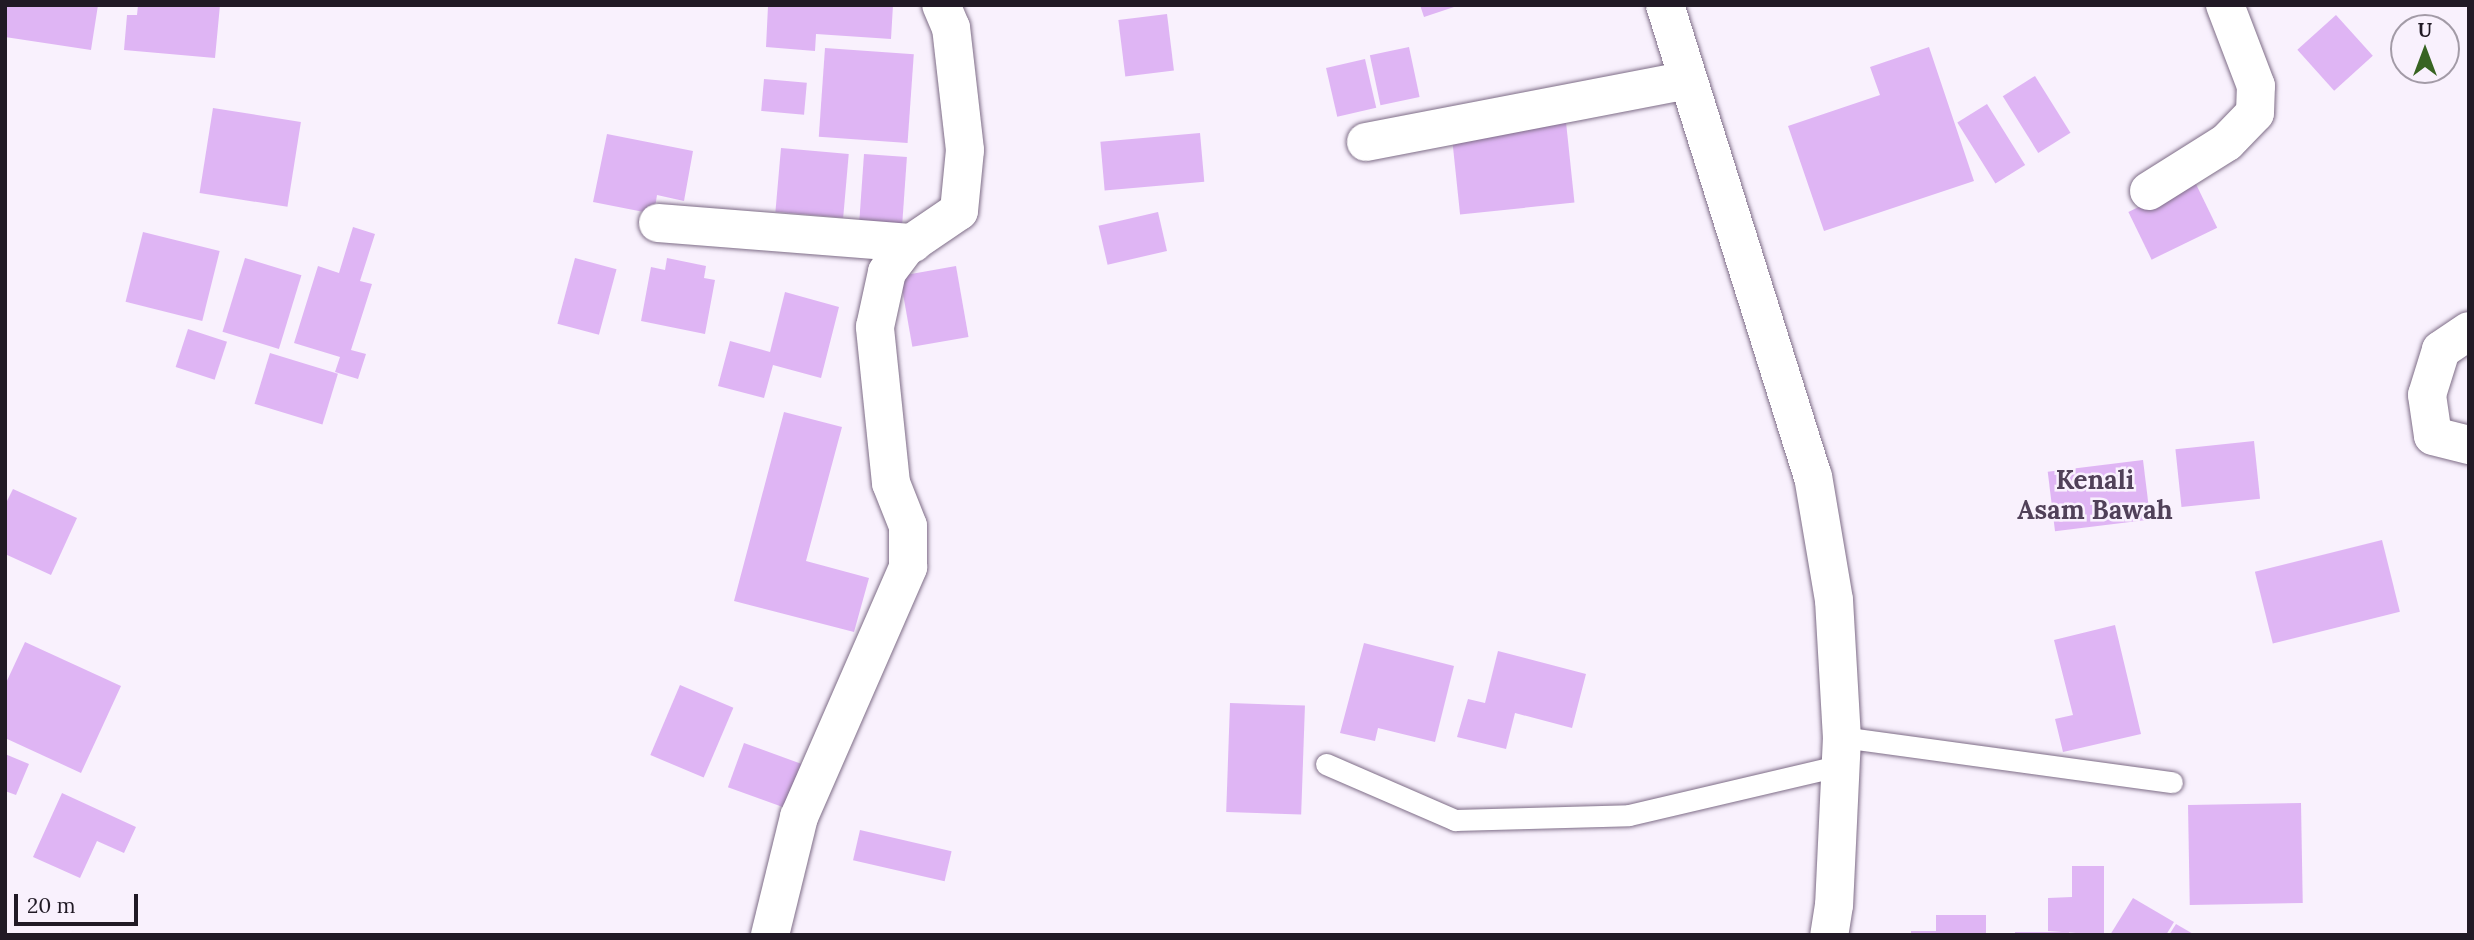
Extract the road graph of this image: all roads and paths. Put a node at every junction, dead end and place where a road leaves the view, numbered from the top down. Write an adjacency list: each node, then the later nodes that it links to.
1 (941, 5): 8 (street)
2 (1665, 5): 4 (street)
3 (2225, 5): 6 (street)
4 (1687, 80): 5 (street); 11 (street)
5 (1366, 142)
6 (2149, 191)
7 (658, 223): 8 (street)
8 (913, 243): 14 (street)
9 (2469, 331): 10 (street)
10 (2469, 445)
11 (1840, 752): 12 (lane); 13 (lane); 15 (street)
12 (1326, 764)
13 (2172, 782)
14 (769, 935)
15 (1829, 935)

